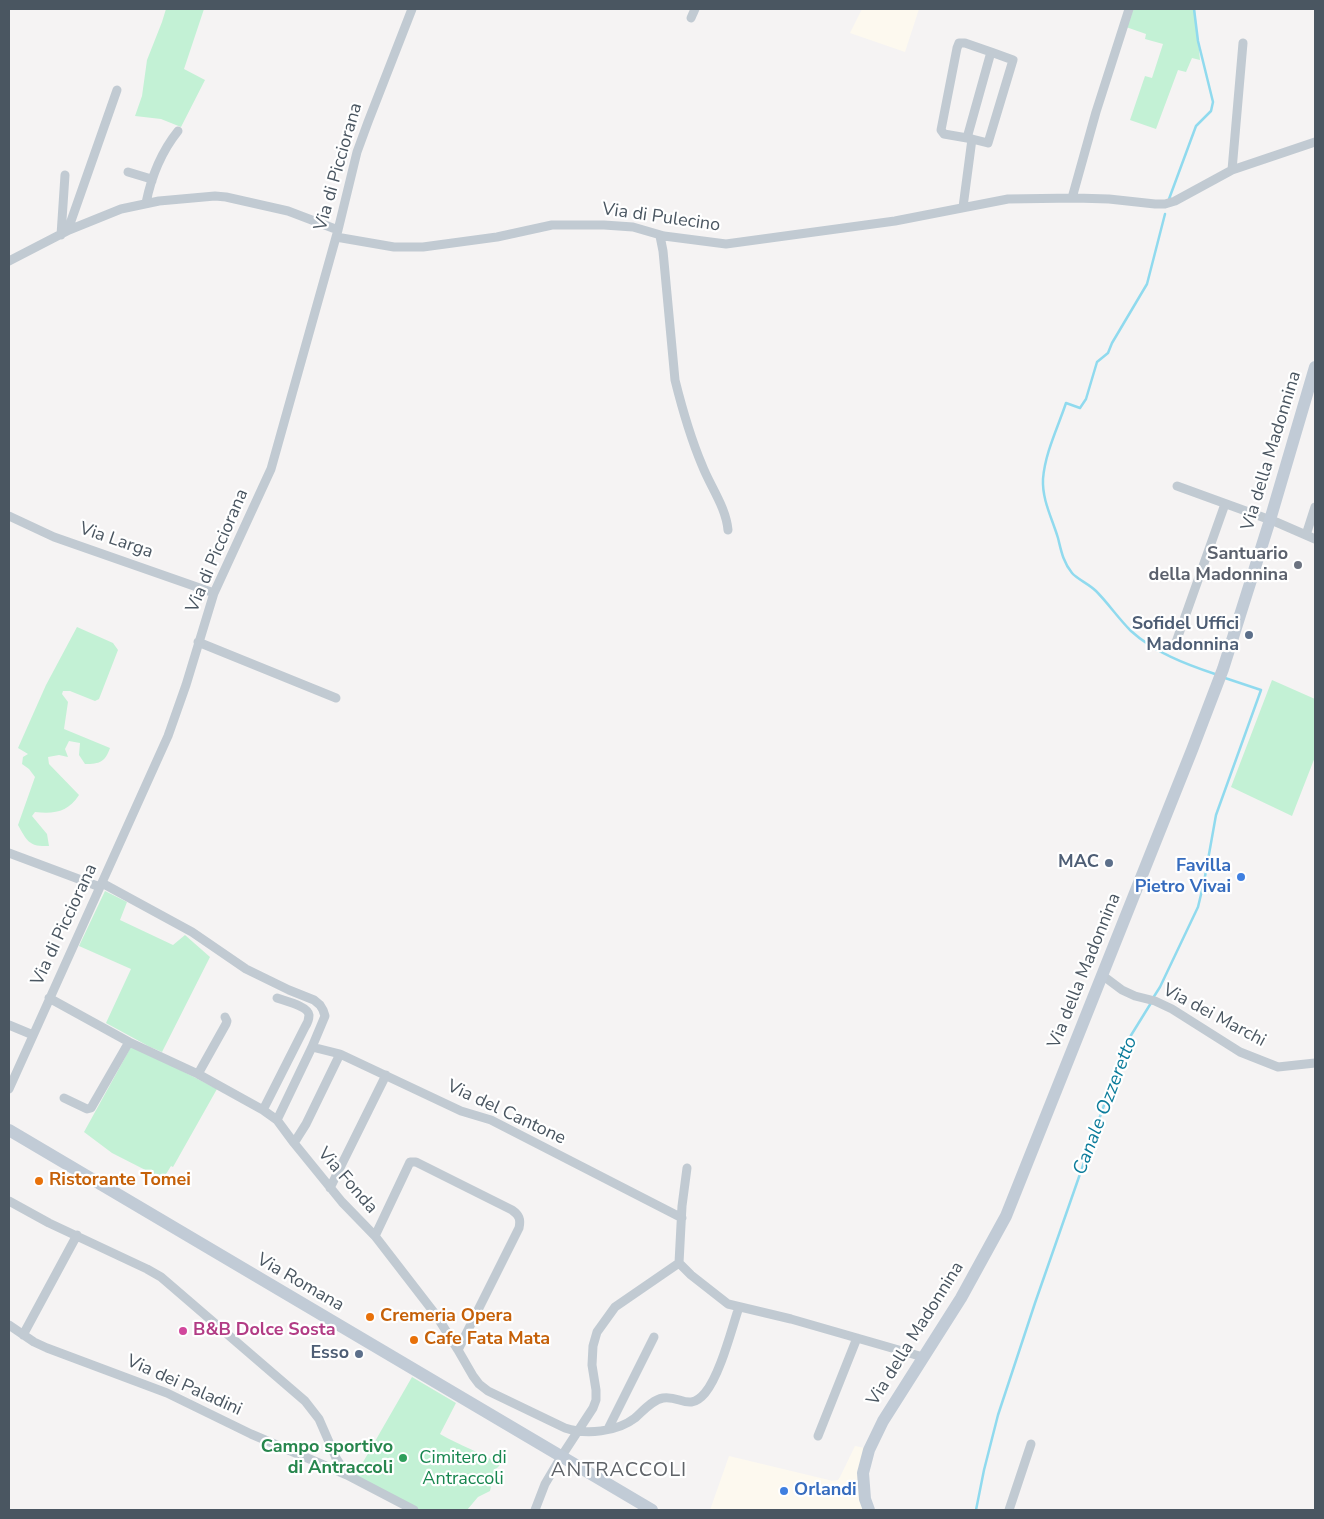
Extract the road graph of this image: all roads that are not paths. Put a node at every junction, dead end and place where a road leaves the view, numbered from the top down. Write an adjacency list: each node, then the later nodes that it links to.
1 (412, 9): 19 (street, Via di Picciorana)
2 (695, 9): 4 (street)
3 (1129, 9): 15 (street)
4 (691, 18)
5 (1243, 43): 11 (street)
6 (991, 52): 9 (street); 9 (street); 9 (street)
7 (117, 90): 18 (street)
8 (178, 131): 14 (street)
9 (970, 139): 17 (street)
10 (1315, 142): 11 (street, Via di Pulecino)
11 (1232, 170): 15 (street, Via di Pulecino)
12 (128, 172): 14 (street)
13 (65, 175): 18 (street)
14 (152, 181): 16 (street)
15 (1072, 198): 17 (street, Via di Pulecino)
16 (146, 203): 18 (street, Via di Pulecino); 19 (street, Via di Pulecino)
17 (963, 207): 20 (street, Via di Pulecino)
18 (65, 232): 21 (street, Via di Pulecino)
19 (337, 233): 20 (street, Via di Pulecino); 31 (street, Via di Picciorana)
20 (660, 236): 28 (street)
21 (9, 261)
22 (1315, 368): 27 (street, Via della Madonnina)
23 (1177, 486): 24 (street)
24 (1225, 504): 27 (street); 33 (street)
25 (1315, 507): 29 (street)
26 (9, 516): 31 (street, Via Larga)
27 (1270, 520): 29 (street); 37 (street, Via della Madonnina)
28 (728, 530)
29 (1306, 535): 30 (street)
30 (1315, 539)
31 (214, 593): 32 (street, Via di Picciorana)
32 (198, 642): 34 (street); 36 (street, Via di Picciorana)
33 (1175, 645)
34 (336, 698)
35 (9, 853): 36 (street)
36 (101, 885): 38 (street, Via di Picciorana); 44 (street)
37 (1102, 975): 46 (street, Via dei Marchi); 68 (street, Via della Madonnina)
38 (49, 998): 42 (street, Via di Picciorana); 43 (street, Via Fonda)
39 (277, 998): 51 (street)
40 (225, 1017): 47 (street)
41 (9, 1024): 42 (street)
42 (32, 1036): 49 (street, Via di Picciorana)
43 (129, 1042): 47 (street, Via Fonda); 50 (street)
44 (312, 1047): 45 (street, Via del Cantone); 52 (street)
45 (340, 1054): 48 (street, Via del Cantone); 54 (street)
46 (1315, 1063)
47 (198, 1074): 51 (street, Via Fonda)
48 (386, 1075): 56 (street); 58 (street, Via del Cantone)
49 (9, 1089)
50 (64, 1098)
51 (263, 1110): 52 (street, Via Fonda)
52 (277, 1120): 54 (street, Via Fonda)
53 (9, 1130): 73 (street, Via Romana)
54 (294, 1143): 56 (street, Via Fonda)
55 (687, 1168): 58 (street)
56 (330, 1188): 60 (street, Via Fonda)
57 (9, 1201): 59 (street)
58 (682, 1218): 61 (street)
59 (77, 1235): 64 (street); 74 (street)
60 (375, 1236): 67 (street, Via Fonda); 67 (street)
61 (679, 1263): 62 (street); 70 (street)
62 (739, 1308): 66 (street); 69 (street, Via Fonda)
63 (9, 1325): 64 (street, Via dei Paladini)
64 (24, 1335): 74 (street, Via dei Paladini)
65 (654, 1337): 69 (street)
66 (857, 1338): 68 (street); 71 (street)
67 (458, 1350): 70 (street, Via Fonda)
68 (923, 1357): 75 (street, Via della Madonnina)
69 (608, 1429): 70 (street, Via Fonda)
70 (576, 1431): 73 (street)
71 (818, 1436)
72 (1031, 1444): 79 (street)
73 (560, 1456): 77 (street); 78 (street, Via Romana)
74 (347, 1475): 76 (street, Via dei Paladini)
75 (868, 1509)
76 (414, 1510)
77 (535, 1510)
78 (652, 1510)
79 (1009, 1510)

